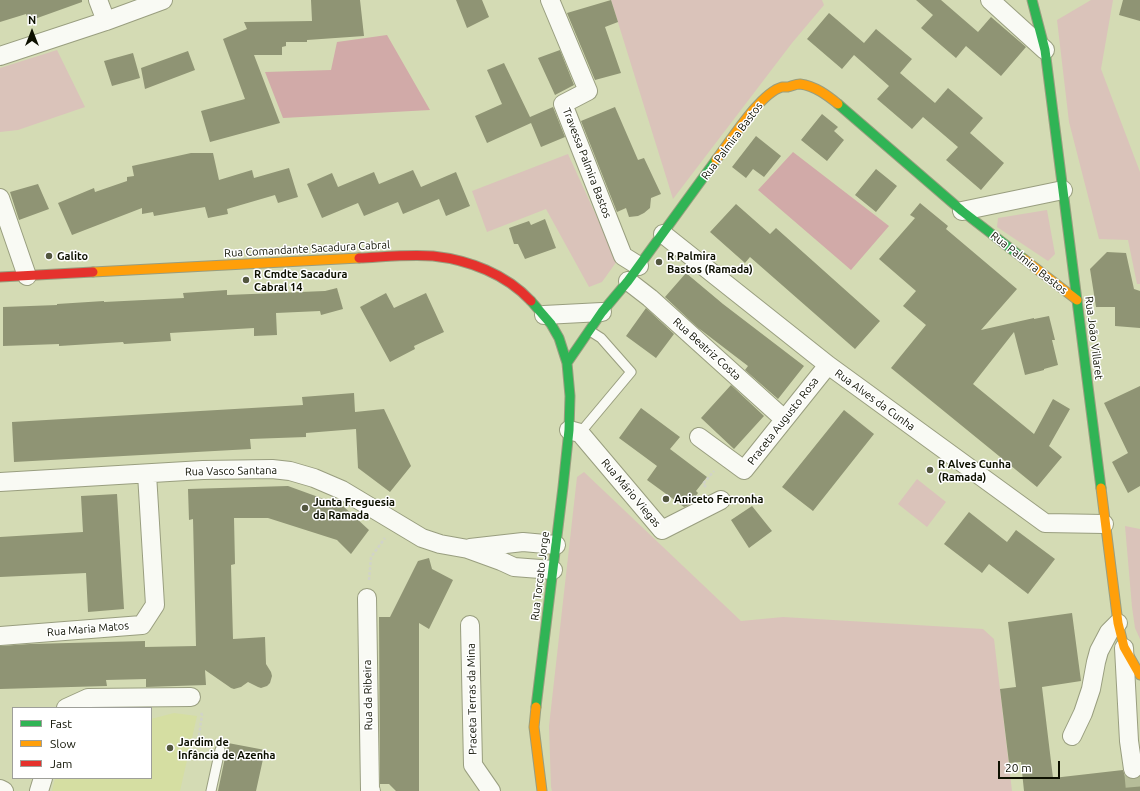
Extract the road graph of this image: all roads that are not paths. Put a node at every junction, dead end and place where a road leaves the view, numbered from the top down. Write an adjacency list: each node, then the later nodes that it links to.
1 (98, 0): 6 (street)
2 (163, 0): 6 (street)
3 (550, 0): 13 (street, Travessa Palmira Bastos)
4 (990, 0): 7 (street)
5 (1032, 0): 7 (street, Rua João Villaret)
6 (106, 22): 8 (street)
7 (1045, 50): 9 (street, Rua João Villaret)
8 (0, 56)
9 (1063, 190): 11 (street); 17 (street, Rua João Villaret)
10 (0, 198): 14 (street)
11 (962, 211): 12 (street, Rua Palmira Bastos); 17 (street, Rua Palmira Bastos)
12 (663, 234): 13 (street, Rua Palmira Bastos); 22 (street, Rua Alves da Cunha)
13 (639, 266): 16 (street, Rua Palmira Bastos)
14 (27, 276): 15 (street, Rua Comandante Sacadura Cabral); 19 (street, Rua Comandante Sacadura Cabral)
15 (0, 278)
16 (628, 281): 18 (street, Rua Palmira Bastos); 23 (street, Rua Beatriz Costa)
17 (1077, 300): 29 (street, Rua João Villaret)
18 (602, 312): 19 (street); 20 (street, Rua Palmira Bastos)
19 (544, 315): 21 (street, Rua Comandante Sacadura Cabral)
20 (590, 331): 21 (street, Rua Palmira Bastos); 24 (lane)
21 (568, 363): 24 (street, Rua Torcato Jorge)
22 (828, 365): 23 (street, Praceta Augusto Rosa); 29 (street, Rua Alves da Cunha)
23 (784, 419): 25 (street, Praceta Augusto Rosa)
24 (574, 432): 28 (street, Rua Mário Viegas); 30 (street, Rua Torcato Jorge)
25 (699, 437)
26 (147, 474): 27 (street, Rua Vasco Santana); 31 (street, Rua Vasco Santana); 36 (street, Rua Maria Matos)
27 (0, 482)
28 (721, 500)
29 (1104, 524): 34 (street, Rua João Villaret)
30 (556, 545): 31 (street, Rua Vasco Santana); 32 (street, Rua Torcato Jorge)
31 (468, 549): 32 (street, Rua Vasco Santana)
32 (553, 570): 52 (street, Rua Torcato Jorge)
33 (367, 598): 50 (street, Rua da Ribeira)
34 (1118, 622): 37 (street, Rua João Villaret); 42 (street)
35 (470, 625): 51 (street, Praceta Terras da Mina)
36 (0, 636)
37 (1124, 647): 38 (street, Rua João Villaret); 41 (street)
38 (1140, 675)
39 (191, 697): 40 (street)
40 (68, 707)
41 (1135, 734): 44 (street)
42 (1072, 736)
43 (220, 750): 49 (lane)
44 (1133, 769)
45 (43, 779): 48 (street)
46 (0, 788): 47 (street)
47 (4, 791)
48 (39, 791)
49 (211, 791)
50 (372, 791)
51 (491, 791)
52 (542, 791)

